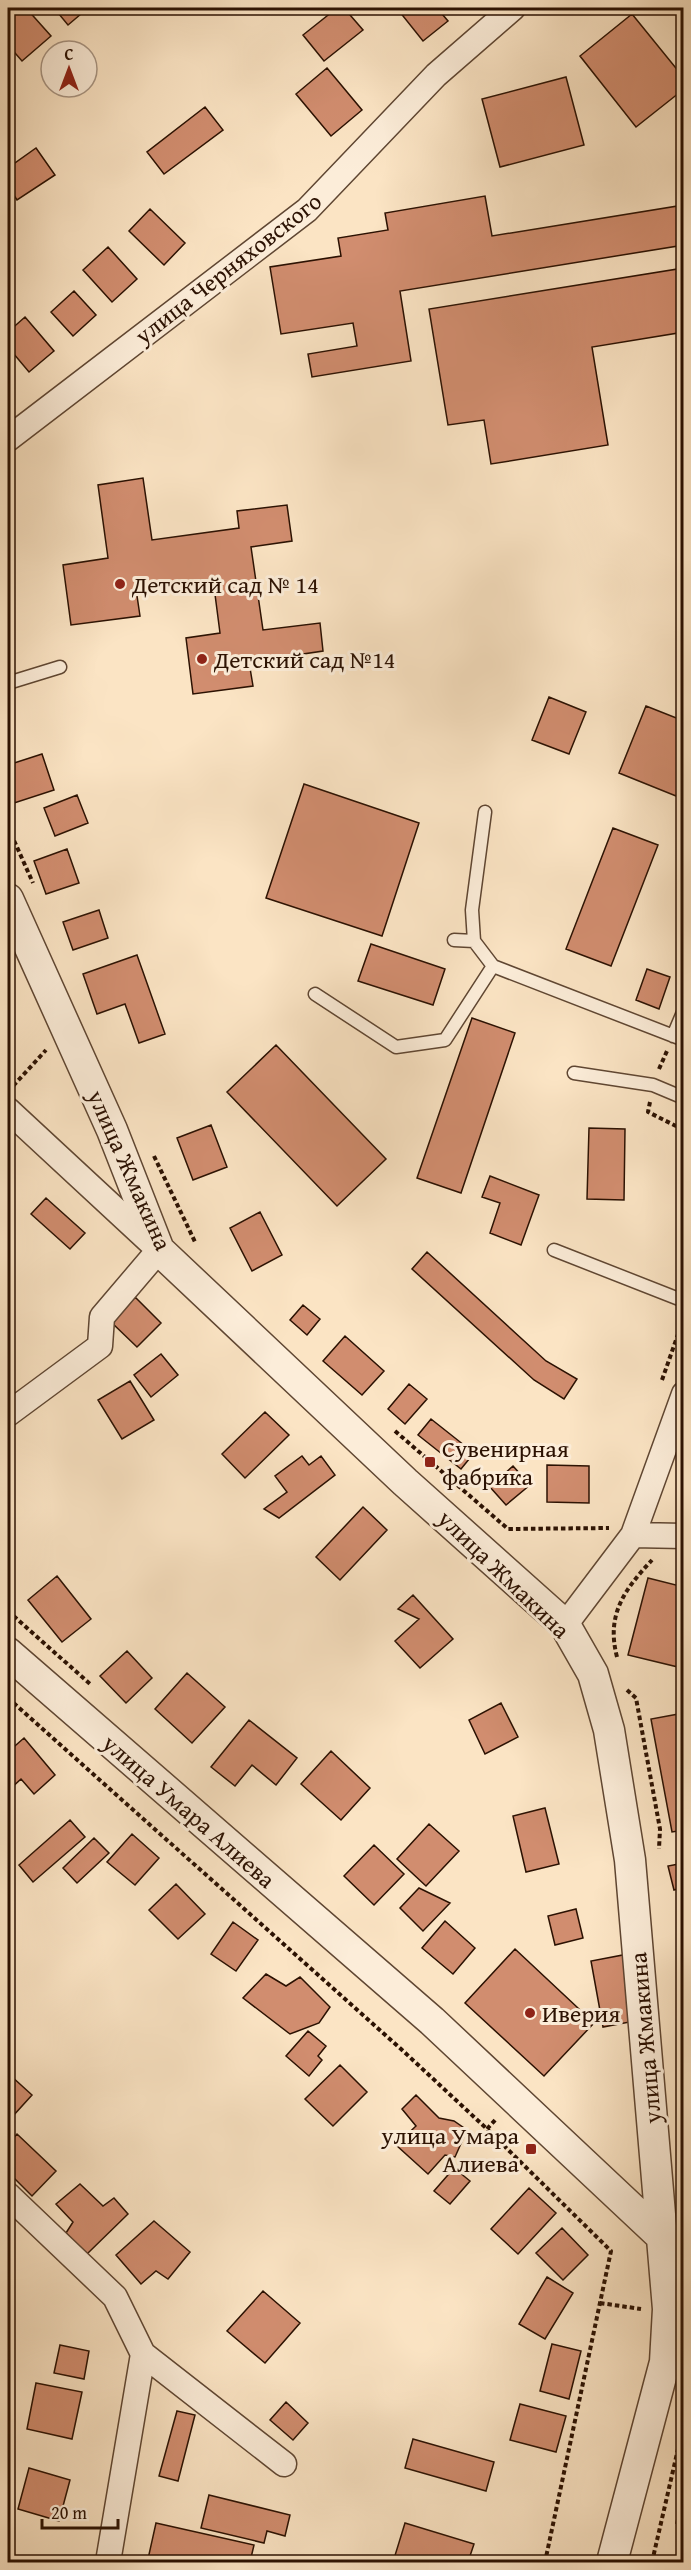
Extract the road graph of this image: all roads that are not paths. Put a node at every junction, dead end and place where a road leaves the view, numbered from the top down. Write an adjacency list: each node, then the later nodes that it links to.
1 (513, 8): 2 (street, улица Черняховского)
2 (8, 439)
3 (60, 667): 4 (lane)
4 (8, 683)
5 (485, 812): 8 (lane)
6 (21, 894): 16 (street, улица Жмакина)
7 (454, 940): 8 (lane)
8 (474, 941): 9 (lane)
9 (493, 966): 10 (lane); 12 (lane)
10 (315, 994)
11 (684, 1010): 12 (lane)
12 (678, 1038)
13 (574, 1073): 14 (lane)
14 (684, 1098)
15 (8, 1110): 16 (street)
16 (159, 1250): 20 (street); 23 (street, улица Жмакина)
17 (554, 1251): 18 (lane)
18 (684, 1301)
19 (684, 1394): 21 (street)
20 (8, 1414)
21 (633, 1535): 22 (street); 23 (street)
22 (684, 1536)
23 (565, 1625): 26 (street, улица Жмакина)
24 (8, 1653): 26 (street, улица Умара Алиева)
25 (8, 2195): 27 (street)
26 (661, 2236): 28 (street, улица Жмакина)
27 (143, 2354): 29 (street); 30 (street)
28 (674, 2363): 31 (street, улица Жмакина)
29 (284, 2464)
30 (108, 2562)
31 (612, 2562)

